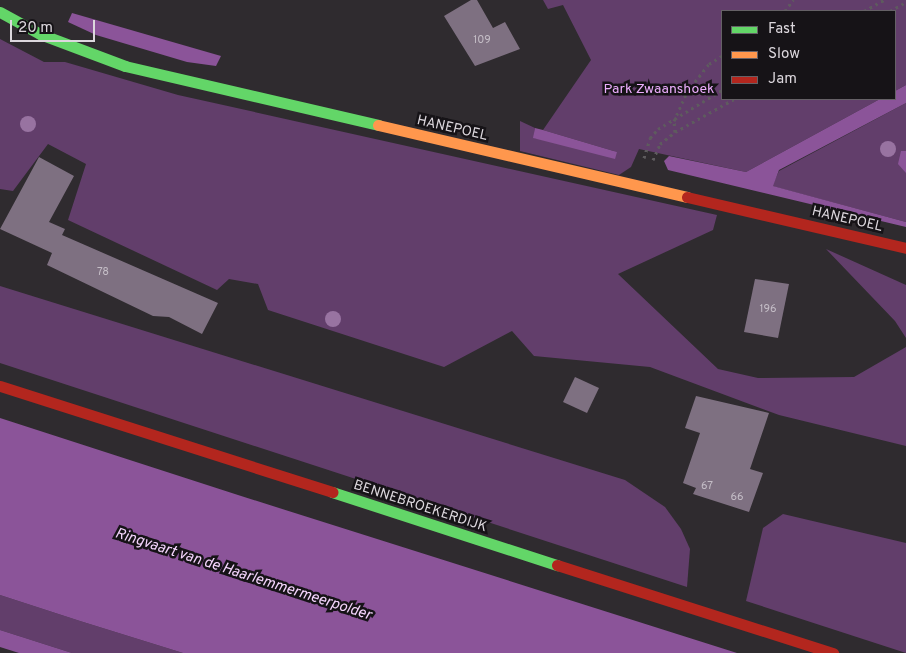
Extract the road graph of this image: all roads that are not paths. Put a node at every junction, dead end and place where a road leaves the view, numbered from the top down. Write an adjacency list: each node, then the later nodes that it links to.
1 (0, 12): 2 (street, HANEPOEL)
2 (906, 248)
3 (0, 386): 4 (street, BENNEBROEKERDIJK)
4 (833, 653)

